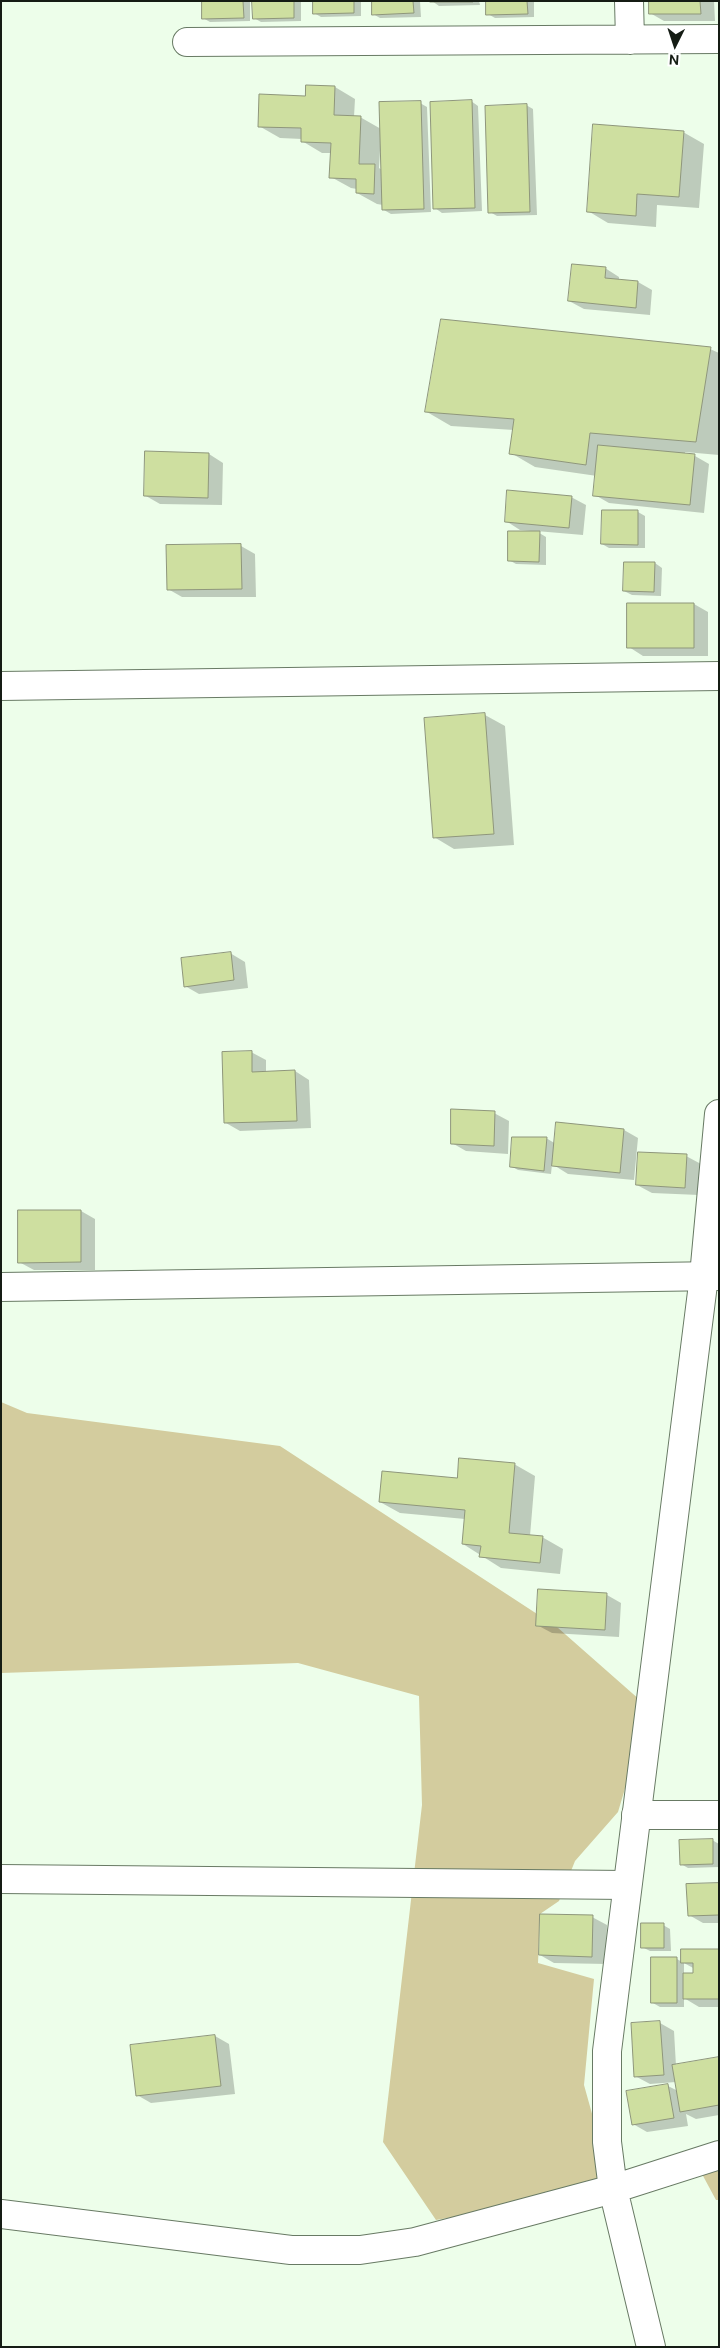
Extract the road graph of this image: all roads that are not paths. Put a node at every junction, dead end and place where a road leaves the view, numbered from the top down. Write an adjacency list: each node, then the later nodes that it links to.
1 (629, 1): 3 (street)
2 (719, 39): 3 (street)
3 (630, 40): 4 (street)
4 (187, 42)
5 (719, 676): 6 (street)
6 (1, 686)
7 (719, 1114): 8 (street)
8 (711, 1276): 9 (street); 11 (street)
9 (1, 1286)
10 (719, 1815): 11 (street)
11 (636, 1816): 13 (street)
12 (1, 1879): 13 (street)
13 (627, 1885): 15 (street)
14 (719, 2154): 15 (street)
15 (613, 2189): 16 (street); 17 (street)
16 (1, 2214)
17 (651, 2347)

